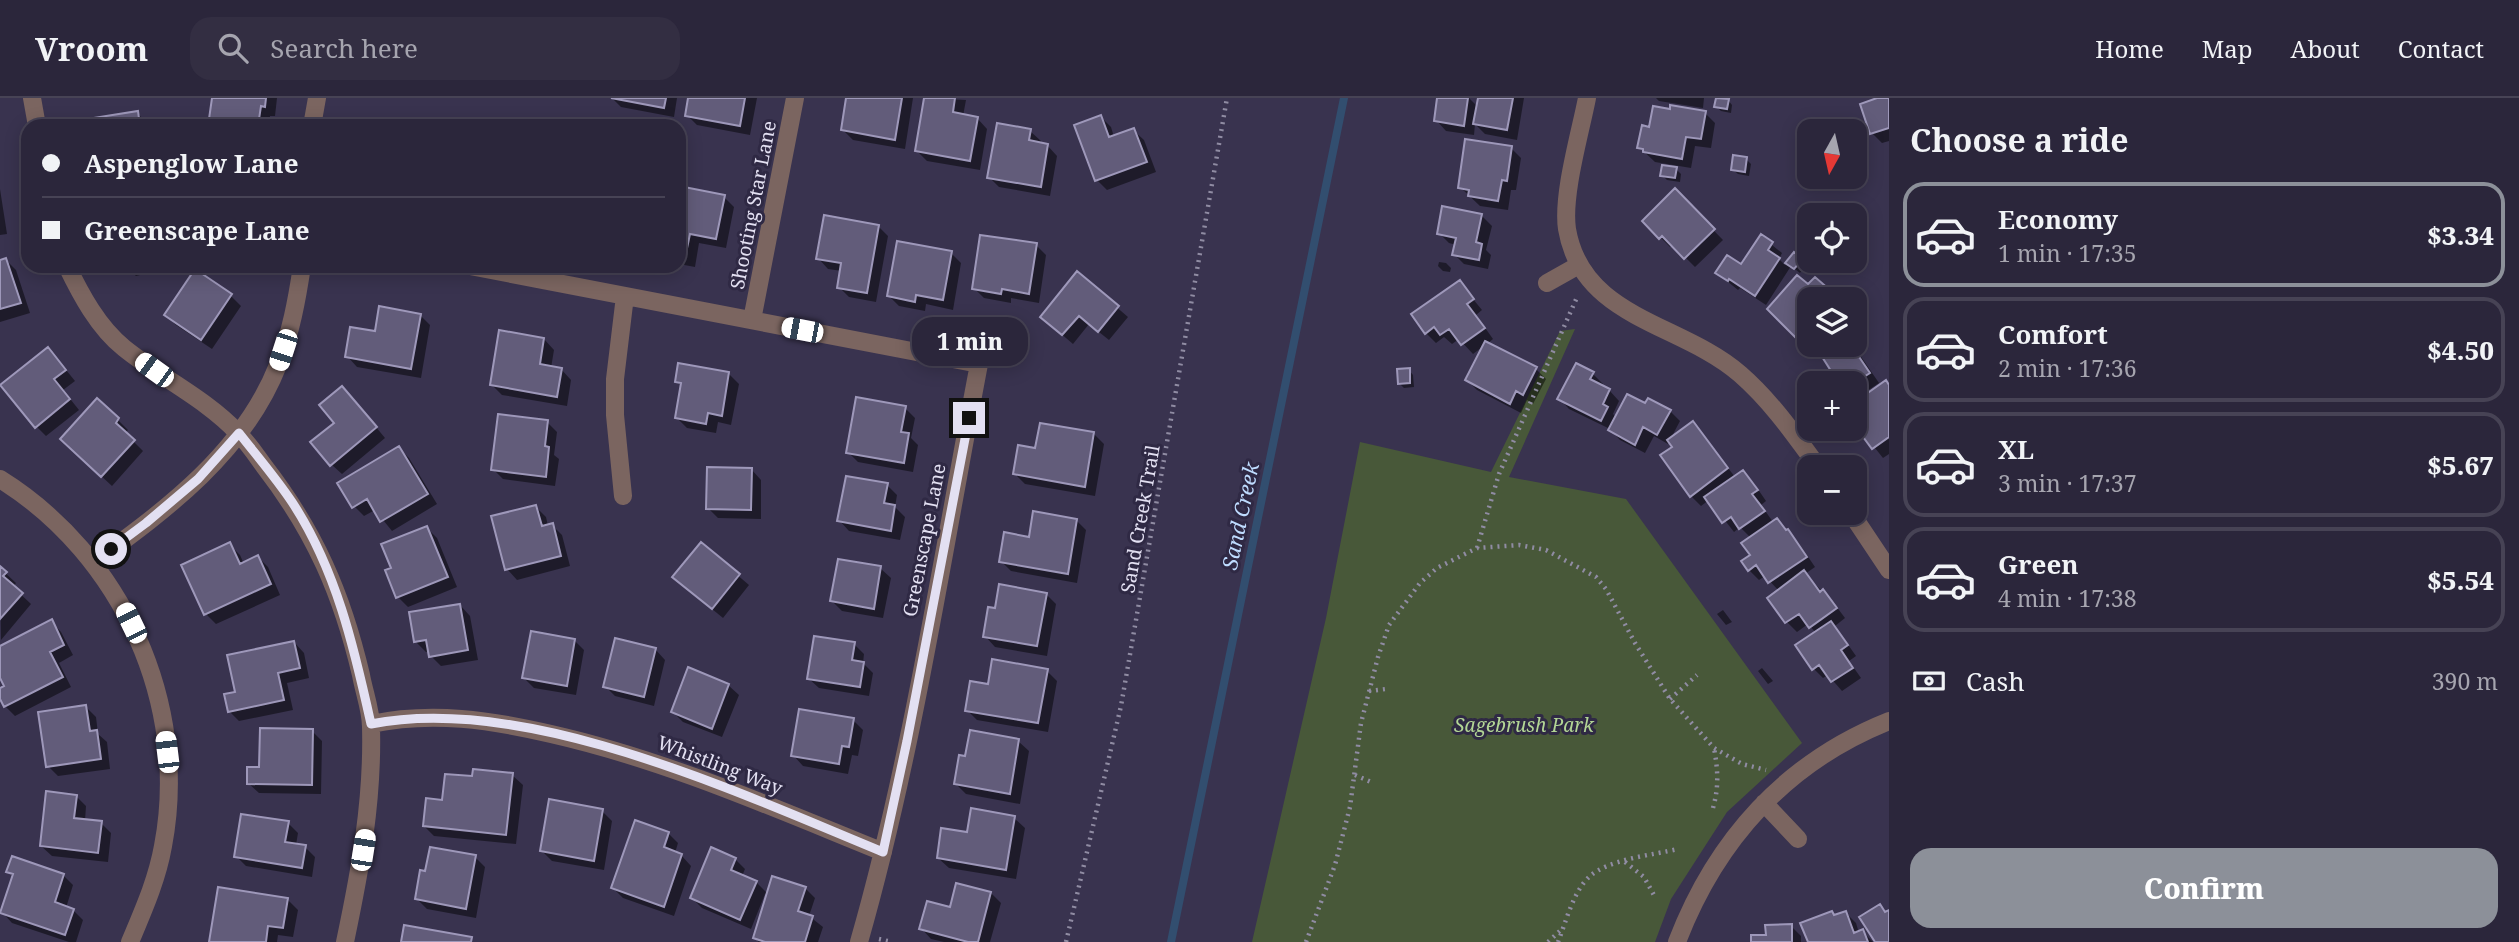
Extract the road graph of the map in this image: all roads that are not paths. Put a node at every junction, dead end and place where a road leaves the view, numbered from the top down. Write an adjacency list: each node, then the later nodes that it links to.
1 (32, 98): 5 (street)
2 (317, 98): 6 (street)
3 (795, 98): 13 (street, Shooting Star Lane)
4 (1587, 98): 7 (street)
5 (36, 119)
6 (313, 119)
7 (1583, 270): 11 (street); 15 (street)
8 (70, 273): 14 (street)
9 (301, 273): 14 (street)
10 (506, 273): 12 (street, Greenscape Lane)
11 (1547, 283)
12 (625, 296): 13 (street, Greenscape Lane); 17 (street)
13 (752, 320): 25 (street, Greenscape Lane)
14 (239, 433): 19 (street); 22 (street)
15 (1809, 455)
16 (0, 479): 19 (street)
17 (623, 496)
18 (1859, 525): 20 (street)
19 (94, 562): 26 (street)
20 (1889, 570)
21 (1889, 721): 23 (street)
22 (371, 724): 25 (street, Whistling Way); 27 (street)
23 (1764, 803): 24 (street); 29 (street)
24 (1798, 839)
25 (883, 852): 28 (street, Greenscape Lane)
26 (130, 942)
27 (345, 942)
28 (859, 942)
29 (1677, 942)

